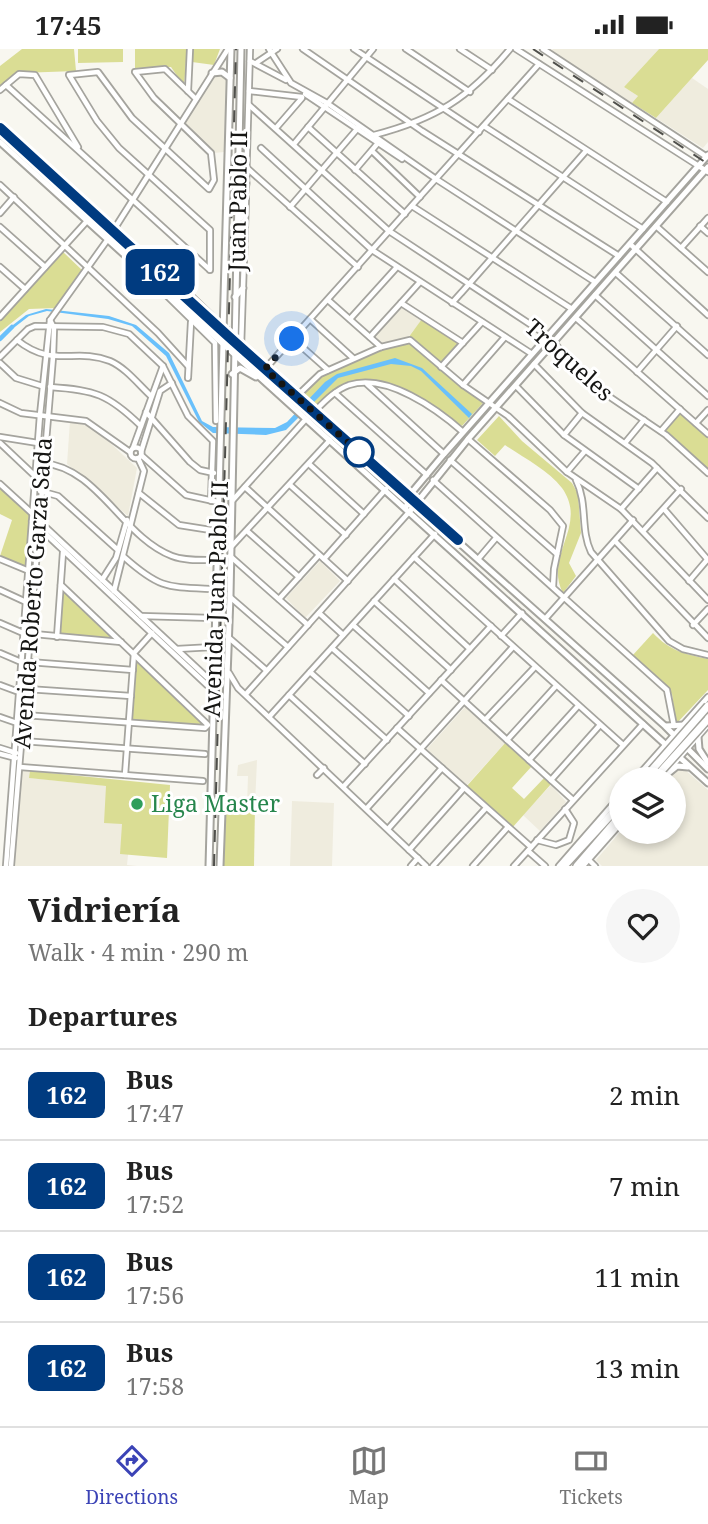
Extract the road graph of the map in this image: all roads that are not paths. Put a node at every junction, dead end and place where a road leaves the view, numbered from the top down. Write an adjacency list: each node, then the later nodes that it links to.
1 (190, 49): 26 (street)
2 (230, 49): 19 (street, Avenida Roberto Garza Sada); 20 (main road, Juan Pablo II)
3 (241, 49): 85 (main road, Juan Pablo II)
4 (250, 49): 15 (street)
5 (277, 49): 13 (street)
6 (303, 49): 21 (street)
7 (354, 49): 14 (street)
8 (373, 49): 14 (street)
9 (406, 49): 27 (street)
10 (460, 49): 18 (street)
11 (513, 49): 17 (street); 18 (street)
12 (543, 49): 53 (street)
13 (269, 51): 16 (street); 22 (street)
14 (366, 57): 21 (street); 33 (street)
15 (250, 61): 16 (street); 25 (street)
16 (256, 63): 22 (street)
17 (539, 64): 30 (street); 54 (street)
18 (492, 71): 27 (street)
19 (212, 73): 20 (main road); 29 (street, Avenida Roberto Garza Sada)
20 (230, 78): 114 (main road, Juan Pablo II)
21 (346, 79): 32 (street); 35 (street)
22 (290, 83): 28 (street)
23 (6, 85): 24 (street); 52 (street); 52 (street)
24 (0, 90)
25 (249, 91): 28 (street); 31 (street)
26 (188, 92): 29 (street); 34 (street)
27 (470, 92): 33 (street)
28 (304, 94): 32 (street); 39 (street)
29 (196, 99): 34 (street, Avenida Roberto Garza Sada)
30 (508, 99): 36 (street); 49 (street)
31 (249, 105): 39 (street, Troqueles); 55 (street)
32 (326, 105): 37 (street); 40 (street)
33 (444, 110): 35 (street); 41 (street)
34 (180, 124): 47 (street, Avenida Roberto Garza Sada); 47 (street)
35 (412, 125): 42 (street); 51 (street)
36 (484, 126): 41 (street); 60 (street)
37 (308, 127): 45 (street); 50 (street)
38 (0, 128): 80 (main road)
39 (276, 128): 45 (street, Troqueles)
40 (359, 128): 42 (street); 44 (street); 50 (street)
41 (479, 132): 51 (street)
42 (373, 135): 61 (street)
43 (0, 142): 75 (main road)
44 (378, 143): 48 (street); 61 (street)
45 (294, 144): 56 (street, Troqueles)
46 (261, 148): 64 (street)
47 (164, 149): 59 (street, Avenida Roberto Garza Sada); 59 (street)
48 (372, 151): 57 (street); 66 (street)
49 (586, 151): 60 (street); 68 (street)
50 (336, 153): 56 (street); 57 (street)
51 (459, 153): 61 (street); 69 (street)
52 (82, 154): 67 (street)
53 (708, 156): 54 (main road)
54 (699, 166): 58 (street); 68 (main road)
55 (247, 168): 62 (street); 71 (street)
56 (321, 170): 64 (street); 82 (street, Troqueles)
57 (355, 170): 73 (street)
58 (707, 170): 76 (main road)
59 (147, 174): 67 (street, Avenida Roberto Garza Sada); 67 (street)
60 (562, 177): 69 (street); 79 (street)
61 (436, 180): 66 (street); 81 (street)
62 (246, 183): 85 (main road); 104 (street)
63 (0, 185): 65 (street)
64 (306, 189): 71 (street); 90 (street)
65 (14, 197): 72 (street); 87 (street)
66 (421, 197): 70 (street)
67 (131, 198): 80 (street, Avenida Roberto Garza Sada)
68 (667, 202): 79 (main road)
69 (539, 204): 81 (street); 91 (street)
70 (412, 206): 73 (street); 92 (street)
71 (290, 207): 95 (street)
72 (0, 213)
73 (405, 214): 82 (street)
74 (708, 218): 77 (street)
75 (87, 221): 84 (main road); 87 (street)
76 (656, 226): 88 (street); 89 (main road)
77 (700, 226): 83 (street); 88 (street)
78 (0, 227): 94 (street)
79 (643, 229): 86 (main road)
80 (113, 230): 84 (street, Avenida Roberto Garza Sada); 115 (main road)
81 (515, 230): 92 (street); 101 (street)
82 (389, 231): 90 (street); 102 (street, Troqueles)
83 (708, 233)
84 (108, 239): 97 (street, Avenida Roberto Garza Sada); 103 (main road)
85 (237, 239): 107 (main road, Juan Pablo II)
86 (630, 244): 89 (street); 91 (main road)
87 (64, 247): 94 (street); 97 (street)
88 (681, 248): 99 (street)
89 (636, 249): 98 (main road); 116 (street)
90 (372, 250): 95 (street); 96 (street)
91 (619, 256): 101 (main road)
92 (492, 257): 102 (street); 113 (street)
93 (0, 267): 105 (street)
94 (45, 267): 105 (street)
95 (358, 267): 108 (street)
96 (397, 267): 100 (street); 119 (street)
97 (88, 269): 124 (street, Avenida Roberto Garza Sada); 148 (street)
98 (616, 272): 106 (main road); 123 (street)
99 (708, 272)
100 (420, 282): 110 (street); 111 (street)
101 (595, 282): 113 (main road)
102 (470, 284): 111 (street); 126 (street, Troqueles)
103 (161, 286): 121 (street); 133 (main road)
104 (243, 288): 107 (main road); 136 (street)
105 (25, 289): 112 (street)
106 (595, 295): 118 (main road); 137 (street)
107 (235, 297): 131 (main road, Juan Pablo II)
108 (328, 300): 119 (street); 120 (street)
109 (0, 303): 112 (street)
110 (401, 303): 127 (street); 134 (street)
111 (452, 303): 122 (street)
112 (7, 309): 117 (street)
113 (572, 309): 126 (main road)
114 (224, 311): 115 (main road); 125 (main road, Juan Pablo II)
115 (208, 314): 125 (main road)
116 (708, 315)
117 (0, 317)
118 (576, 318): 132 (main road); 152 (street)
119 (350, 319): 127 (street)
120 (310, 320): 129 (street); 144 (street)
121 (191, 321): 148 (street); 178 (street)
122 (482, 322): 128 (street); 134 (street)
123 (677, 326): 137 (street); 140 (street)
124 (51, 328): 130 (street); 141 (street, Avenida Roberto Garza Sada); 143 (street, Avenida Roberto Garza Sada); 147 (street)
125 (223, 332): 131 (main road); 133 (main road, Avenida Juan Pablo II)
126 (548, 335): 132 (street, Troqueles); 139 (main road)
127 (370, 337): 135 (street)
128 (505, 337): 139 (street); 157 (street)
129 (292, 339): 150 (street); 151 (street)
130 (16, 340): 141 (street); 142 (street)
131 (233, 341): 136 (main road); 138 (main road, Juan Pablo II)
132 (554, 341): 146 (main road); 177 (street, Troqueles)
133 (222, 343): 138 (main road); 178 (main road, Avenida Juan Pablo II)
134 (463, 343): 149 (street)
135 (381, 347): 144 (street); 149 (street)
136 (241, 348): 150 (main road)
137 (656, 350): 152 (street); 164 (street)
138 (232, 352): 153 (main road, Avenida Juan Pablo II); 161 (main road)
139 (532, 354): 167 (main road)
140 (708, 355)
141 (46, 356): 143 (street); 158 (street, Avenida Roberto Garza Sada)
142 (0, 357)
143 (53, 357): 160 (street, Avenida Roberto Garza Sada); 163 (street)
144 (353, 358): 151 (street)
145 (0, 363): 158 (street)
146 (534, 364): 159 (main road); 172 (street)
147 (163, 366): 155 (street); 163 (street)
148 (188, 366): 154 (street)
149 (441, 367): 157 (street)
150 (265, 369): 165 (main road)
151 (328, 370): 165 (street)
152 (637, 372): 168 (street)
153 (232, 374): 161 (main road); 217 (main road, Avenida Juan Pablo II)
154 (188, 378)
155 (172, 383): 175 (street); 202 (street)
156 (366, 383): 162 (street); 182 (street); 195 (street)
157 (463, 384): 167 (street)
158 (43, 386): 173 (street, Avenida Roberto Garza Sada)
159 (516, 386): 167 (main road); 184 (street)
160 (50, 387): 174 (street, Avenida Roberto Garza Sada); 180 (street)
161 (274, 389): 176 (main road)
162 (335, 393): 171 (street); 204 (street)
163 (151, 396): 170 (street)
164 (708, 396)
165 (296, 397): 171 (main road)
166 (0, 403): 173 (street)
167 (493, 406): 182 (main road); 187 (main road); 201 (street)
168 (680, 409): 179 (street); 181 (street)
169 (708, 410): 179 (street)
170 (146, 412): 175 (street); 180 (street)
171 (314, 412): 216 (main road)
172 (582, 413): 184 (street); 192 (street)
173 (40, 415): 174 (street); 191 (street, Avenida Roberto Garza Sada)
174 (47, 416): 193 (street); 198 (street, Avenida Roberto Garza Sada)
175 (152, 417): 189 (street); 202 (street)
176 (307, 419): 188 (main road); 210 (street)
177 (644, 420): 181 (street, Troqueles); 192 (street)
178 (219, 422): 218 (main road, Avenida Juan Pablo II)
179 (696, 423): 183 (street)
180 (141, 426): 186 (street)
181 (661, 431): 203 (street, Troqueles)
182 (463, 432): 195 (main road)
183 (708, 434)
184 (564, 435): 194 (street)
185 (0, 437): 191 (street)
186 (137, 438): 189 (street); 193 (street)
187 (468, 439): 197 (main road); 242 (street)
188 (330, 440): 199 (street); 211 (main road)
189 (144, 441): 196 (street)
190 (0, 443): 205 (street)
191 (38, 443): 205 (street, Avenida Roberto Garza Sada)
192 (625, 443): 200 (street)
193 (132, 450): 196 (street); 196 (street)
194 (585, 451): 201 (street); 212 (street)
195 (444, 454): 204 (main road)
196 (140, 455): 215 (street); 218 (street)
197 (450, 460): 207 (main road); 242 (street)
198 (43, 463): 214 (street, Avenida Roberto Garza Sada); 227 (street)
199 (309, 464): 209 (street); 224 (street)
200 (657, 468): 212 (street); 213 (street)
201 (567, 472): 206 (street)
202 (214, 473): 218 (street)
203 (708, 473)
204 (427, 475): 216 (main road)
205 (35, 476): 223 (street, Avenida Roberto Garza Sada)
206 (576, 479): 220 (street); 251 (street)
207 (433, 480): 216 (main road); 237 (street)
208 (0, 484): 223 (street)
209 (290, 485): 219 (street); 236 (street)
210 (245, 487): 217 (street); 219 (street)
211 (386, 489): 222 (main road); 224 (street)
212 (639, 489): 220 (street)
213 (681, 489): 221 (street); 226 (street)
214 (40, 491): 230 (street, Avenida Roberto Garza Sada); 240 (street)
215 (139, 493): 225 (street); 233 (street)
216 (413, 499): 222 (main road); 247 (main road)
217 (232, 501): 239 (main road, Avenida Juan Pablo II)
218 (215, 502): 233 (main road, Avenida Juan Pablo II)
219 (268, 508): 234 (street); 243 (street)
220 (621, 509): 228 (street)
221 (664, 509): 232 (street); 252 (street)
222 (408, 511): 235 (main road); 257 (street)
223 (32, 514): 229 (street, Avenida Roberto Garza Sada); 230 (street)
224 (364, 514): 236 (street)
225 (131, 515): 227 (street); 231 (street)
226 (708, 518)
227 (127, 520): 231 (street); 240 (street)
228 (633, 520): 232 (street); 238 (street)
229 (32, 521): 230 (street); 253 (street, Avenida Roberto Garza Sada)
230 (39, 524): 241 (street); 256 (street); 283 (street, Avenida Roberto Garza Sada)
231 (132, 525): 245 (street); 250 (street)
232 (644, 530): 258 (street)
233 (217, 531): 250 (main road, Avenida Juan Pablo II)
234 (247, 531): 239 (street); 254 (street)
235 (435, 534): 246 (street); 272 (main road)
236 (346, 535): 249 (street)
237 (496, 538): 247 (street); 261 (street)
238 (615, 541): 251 (street); 279 (street)
239 (231, 548): 244 (main road, Avenida Juan Pablo II)
240 (118, 550): 256 (street)
241 (64, 551): 259 (street); 281 (street)
242 (557, 554): 261 (street)
243 (319, 555): 249 (street); 254 (street)
244 (230, 556): 264 (main road, Avenida Juan Pablo II); 266 (street)
245 (124, 557): 260 (street); 263 (street)
246 (414, 557): 255 (street); 280 (street)
247 (479, 558): 275 (main road)
248 (0, 559): 253 (street)
249 (324, 559): 257 (street)
250 (215, 560): 260 (main road, Avenida Juan Pablo II)
251 (598, 560): 265 (street); 298 (street)
252 (708, 560): 258 (street)
253 (29, 571): 269 (street, Avenida Roberto Garza Sada)
254 (299, 577): 266 (street)
255 (394, 579): 268 (street); 295 (street)
256 (102, 580): 263 (street)
257 (348, 581): 271 (street)
258 (689, 581): 267 (street)
259 (61, 585): 287 (street); 289 (street)
260 (214, 589): 274 (main road, Avenida Juan Pablo II)
261 (553, 589): 265 (street)
262 (0, 590): 269 (street)
263 (114, 591): 273 (street)
264 (230, 596): 285 (main road, Avenida Juan Pablo II); 291 (street)
265 (563, 598): 275 (street); 334 (street)
266 (279, 599): 277 (street)
267 (708, 600)
268 (374, 601): 278 (street); 305 (street)
269 (26, 602): 282 (street, Avenida Roberto Garza Sada)
270 (708, 609): 279 (street)
271 (319, 613): 277 (street); 284 (street)
272 (523, 613): 286 (street); 329 (main road)
273 (141, 616): 274 (street); 281 (street)
274 (214, 618): 290 (main road, Avenida Juan Pablo II)
275 (545, 618): 333 (main road)
276 (0, 623): 282 (street)
277 (308, 625): 291 (street)
278 (353, 625): 284 (street); 313 (street)
279 (693, 625): 288 (street)
280 (491, 626): 286 (street); 295 (street)
281 (153, 632): 294 (street); 297 (street); 308 (street)
282 (23, 633): 283 (street); 299 (street, Avenida Roberto Garza Sada)
283 (31, 634): 287 (street); 300 (street, Avenida Roberto Garza Sada)
284 (343, 635): 293 (street)
285 (228, 636): 301 (main road, Avenida Juan Pablo II); 304 (street)
286 (501, 636): 292 (street)
287 (57, 637): 289 (street)
288 (708, 638)
289 (122, 642): 297 (street)
290 (213, 647): 294 (street); 308 (main road, Avenida Juan Pablo II)
291 (288, 647): 304 (street)
292 (513, 647): 302 (street); 318 (street)
293 (332, 648): 306 (street); 322 (street)
294 (177, 649): 308 (street)
295 (470, 649): 305 (street)
296 (0, 653): 299 (street)
297 (134, 653): 303 (street); 327 (street)
298 (708, 655)
299 (21, 662): 312 (street, Avenida Roberto Garza Sada)
300 (29, 662): 303 (street); 311 (street, Avenida Roberto Garza Sada)
301 (227, 665): 314 (street); 390 (main road, Avenida Juan Pablo II)
302 (535, 666): 310 (street); 326 (street)
303 (133, 670): 316 (street)
304 (267, 670): 314 (street)
305 (451, 670): 307 (street)
306 (310, 672): 315 (street); 338 (street)
307 (441, 680): 313 (street); 318 (street)
308 (210, 684): 389 (main road, Avenida Juan Pablo II)
309 (0, 685): 312 (street)
310 (556, 686): 319 (street); 339 (street)
311 (27, 689): 312 (street); 316 (street); 321 (street, Avenida Roberto Garza Sada)
312 (20, 691): 328 (street, Avenida Roberto Garza Sada)
313 (429, 693): 322 (street)
314 (246, 694): 324 (street)
315 (289, 695): 324 (street); 354 (street)
316 (131, 696): 327 (street)
317 (708, 697): 331 (street)
318 (464, 701): 326 (street); 346 (street)
319 (578, 705): 330 (street); 352 (street)
320 (708, 706): 357 (highway, bridge)
321 (24, 715): 327 (street); 340 (street, Avenida Roberto Garza Sada)
322 (409, 716): 335 (street)
323 (0, 717): 328 (street)
324 (269, 717): 360 (street)
325 (708, 719): 358 (highway, bridge)
326 (485, 720): 339 (street)
327 (129, 722): 345 (street)
328 (17, 723): 350 (street, Avenida Roberto Garza Sada)
329 (643, 723): 341 (main road); 342 (street)
330 (600, 725): 342 (street); 367 (street)
331 (684, 725): 334 (main road); 336 (street)
332 (708, 725): 337 (street)
333 (665, 726): 334 (main road); 336 (main road)
334 (674, 727)
335 (397, 728): 338 (street); 346 (street)
336 (674, 735): 341 (street); 344 (main road)
337 (698, 737): 344 (street); 353 (main road)
338 (387, 740): 354 (street)
339 (508, 740): 352 (street)
340 (22, 741): 345 (street); 350 (street, Avenida Roberto Garza Sada)
341 (666, 744): 349 (street); 351 (main road)
342 (623, 745): 372 (street)
343 (0, 748): 350 (street)
344 (688, 748): 351 (street); 363 (main road)
345 (128, 749): 348 (street); 365 (street)
346 (420, 749): 361 (street); 373 (street)
347 (0, 754): 350 (street)
348 (205, 754)
349 (657, 754): 355 (street); 359 (street)
350 (18, 756): 356 (street, Avenida Roberto Garza Sada); 388 (street, Avenida Roberto Garza Sada)
351 (680, 757): 359 (street); 364 (main road)
352 (529, 760): 367 (street)
353 (708, 762)
354 (365, 764): 370 (street)
355 (647, 766)
356 (20, 767): 365 (street); 388 (street, Avenida Roberto Garza Sada)
357 (655, 767)
358 (665, 767)
359 (671, 767)
360 (324, 768): 366 (street); 370 (street)
361 (442, 768): 371 (street); 379 (street)
362 (686, 769): 364 (main road)
363 (708, 769)
364 (694, 771): 369 (main road)
365 (125, 775): 368 (street)
366 (317, 775)
367 (551, 780): 372 (street)
368 (203, 781)
369 (708, 783)
370 (344, 786): 373 (street)
371 (464, 787): 374 (street); 385 (street)
372 (573, 800): 376 (street)
373 (367, 808): 379 (street)
374 (486, 808): 378 (street); 393 (street)
375 (609, 808): 383 (street)
376 (565, 809): 381 (street); 382 (street)
377 (609, 826): 397 (highway)
378 (508, 827): 384 (street); 394 (street)
379 (388, 829): 385 (street)
380 (609, 829): 387 (highway)
381 (537, 840): 382 (street); 384 (street)
382 (569, 840): 383 (street)
383 (576, 845): 397 (street)
384 (529, 849): 395 (street); 396 (street)
385 (409, 850): 386 (street)
386 (418, 858): 391 (street); 392 (street)
387 (581, 864): 398 (street)
388 (9, 866)
389 (209, 866)
390 (220, 866)
391 (411, 866)
392 (426, 866)
393 (433, 866)
394 (472, 866)
395 (514, 866)
396 (545, 866)
397 (562, 866)
398 (596, 866)

